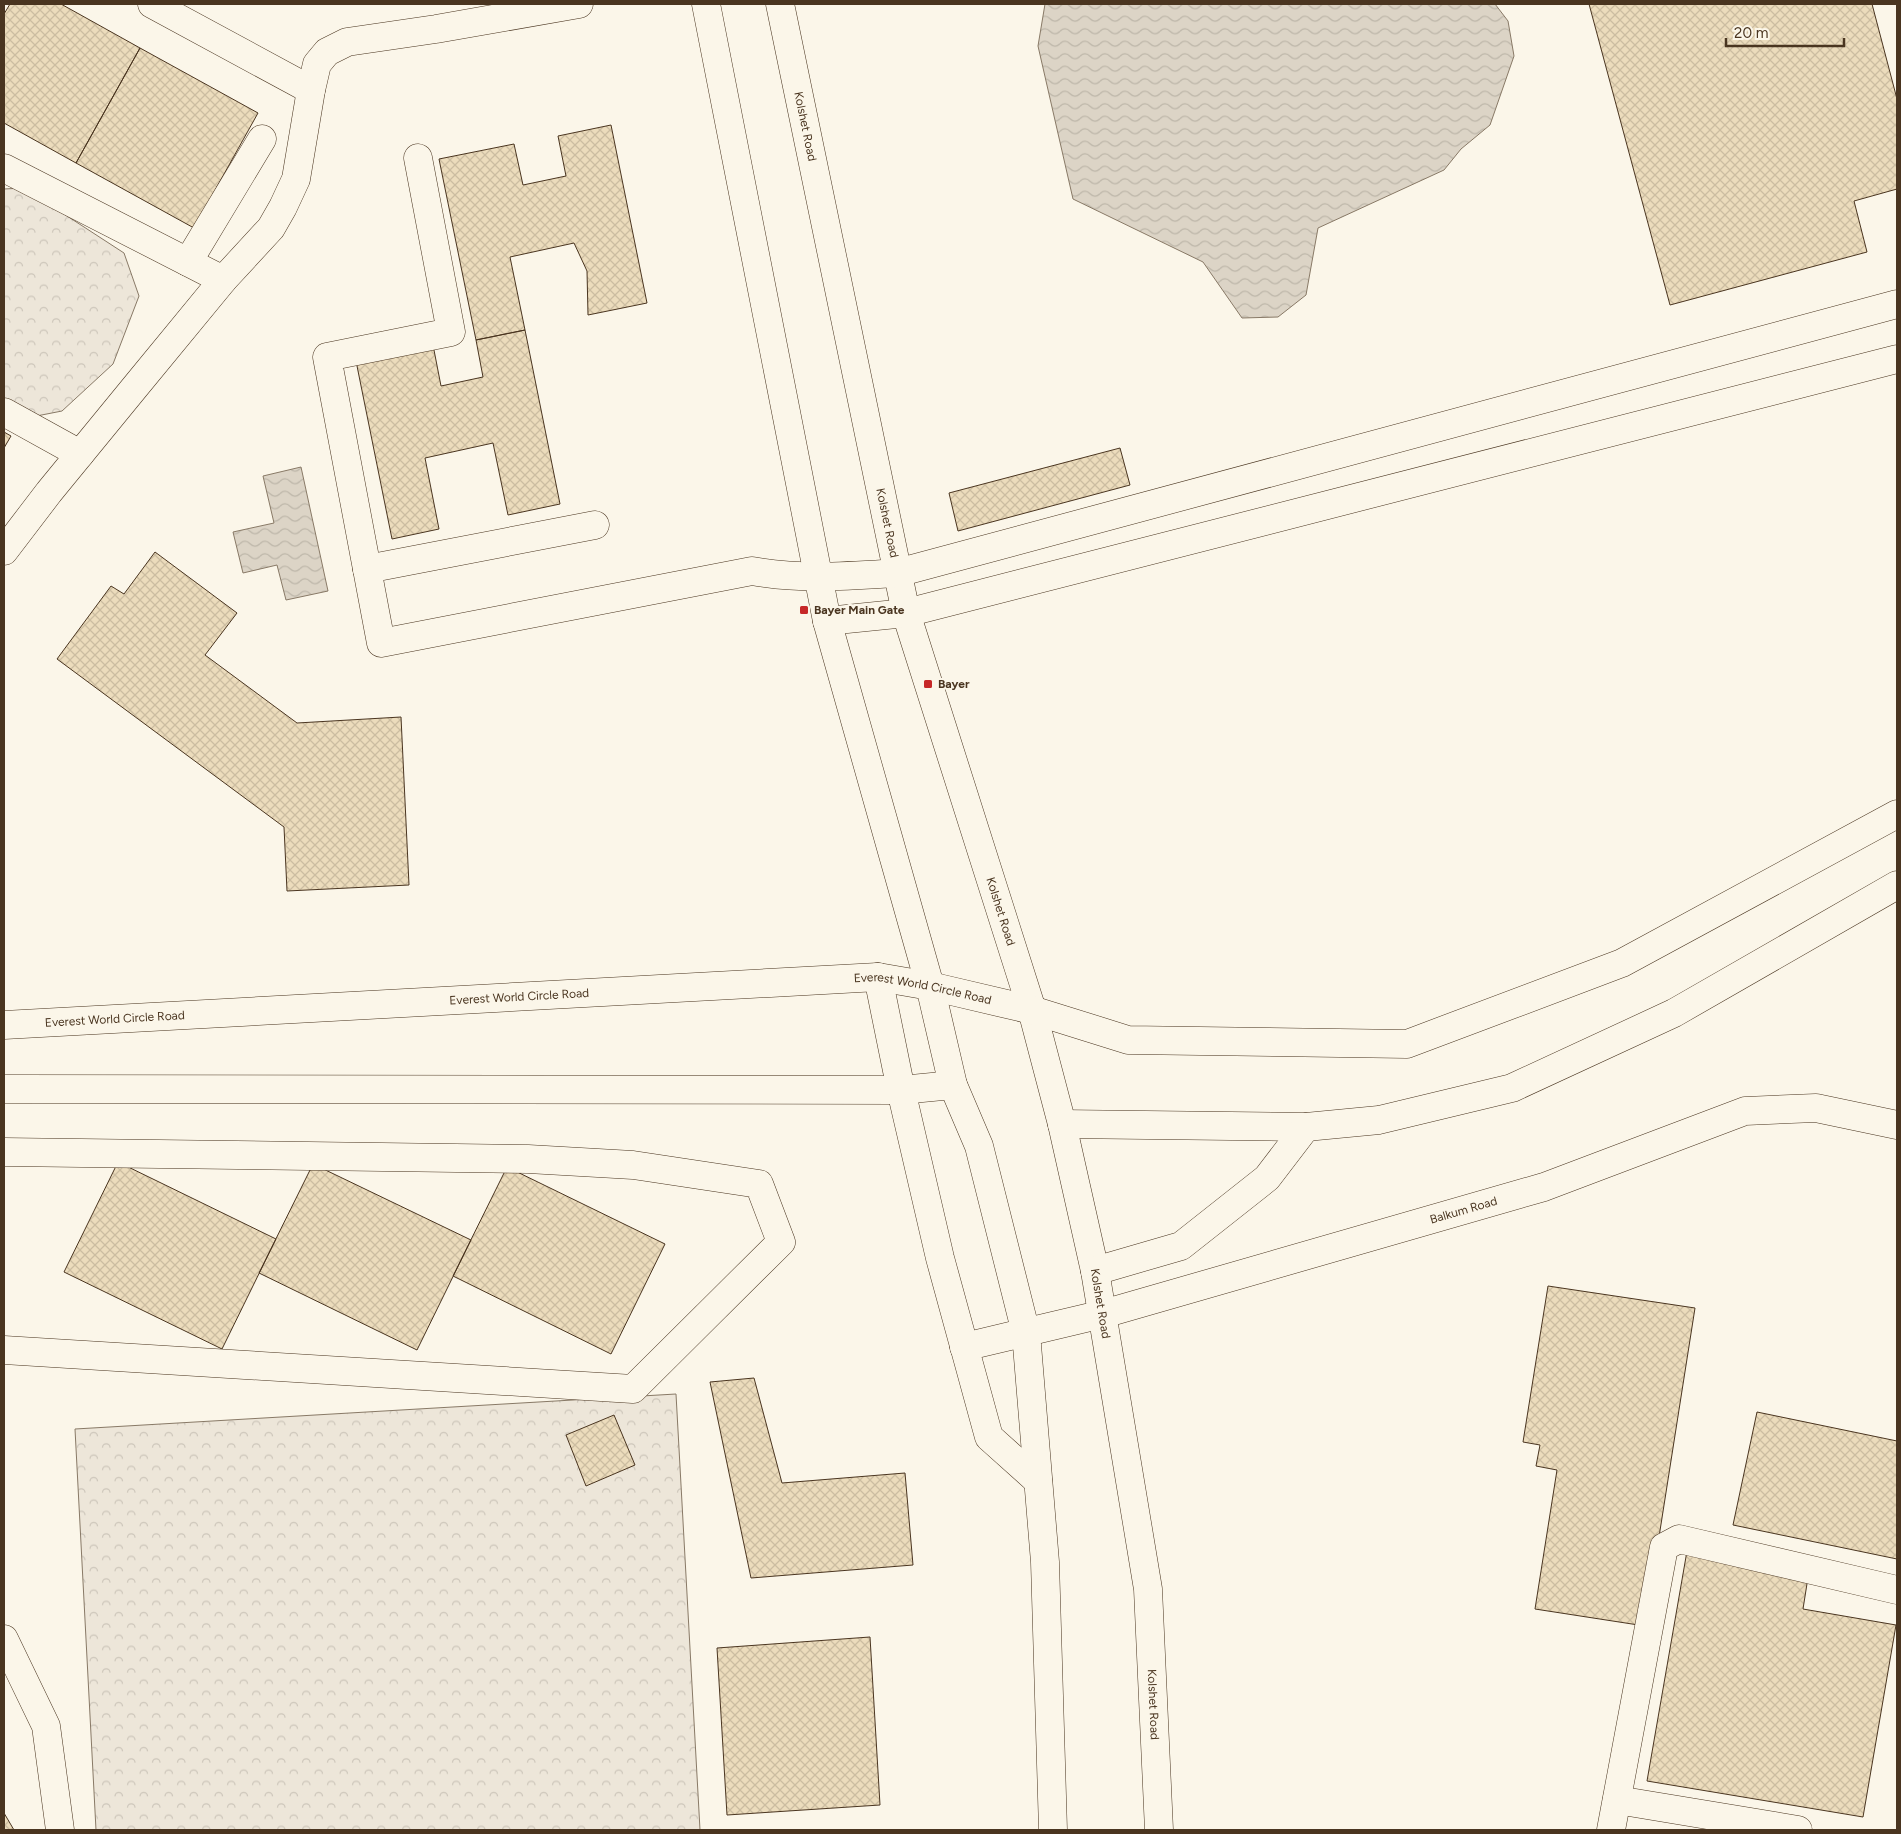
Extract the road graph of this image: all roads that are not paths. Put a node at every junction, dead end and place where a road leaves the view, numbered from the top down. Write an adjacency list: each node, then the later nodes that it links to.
1 (152, 4): 5 (street)
2 (579, 4): 5 (street)
3 (706, 4): 21 (street)
4 (780, 4): 20 (street, Kolshet Road)
5 (311, 90): 10 (street)
6 (262, 139): 9 (street)
7 (418, 158): 19 (street)
8 (4, 168): 9 (street)
9 (188, 262): 10 (street)
10 (223, 280): 14 (street)
11 (1897, 304): 16 (street)
12 (1897, 359): 18 (street)
13 (4, 412): 14 (street)
14 (80, 454): 17 (street)
15 (595, 524): 19 (street)
16 (1078, 525): 18 (street); 20 (street)
17 (4, 551)
18 (1085, 567): 22 (street)
19 (367, 569): 21 (street)
20 (897, 573): 21 (street); 22 (street, Kolshet Road)
21 (818, 577): 23 (street)
22 (906, 613): 23 (street); 28 (street, Kolshet Road)
23 (827, 621): 27 (street)
24 (1897, 814): 28 (street, Everest World Circle Road)
25 (1897, 885): 35 (street)
26 (878, 977): 27 (street, Everest World Circle Road); 29 (street, Everest World Circle Road); 32 (street)
27 (930, 986): 28 (street, Everest World Circle Road); 30 (street)
28 (1032, 1010): 33 (street, Kolshet Road)
29 (4, 1025)
30 (953, 1085): 32 (street); 39 (street)
31 (4, 1090): 32 (street)
32 (901, 1090): 40 (street)
33 (1062, 1124): 35 (street); 37 (street, Kolshet Road)
34 (1897, 1125): 38 (street, Balkum Road)
35 (1306, 1127): 37 (street)
36 (4, 1152): 41 (street)
37 (1095, 1271): 38 (street, Kolshet Road)
38 (1103, 1314): 39 (street, Balkum Road); 48 (street, Kolshet Road)
39 (1026, 1333): 40 (street, Balkum Road); 42 (street)
40 (964, 1347): 42 (street)
41 (4, 1350)
42 (1038, 1481): 47 (street)
43 (1897, 1590): 45 (street)
44 (4, 1639): 46 (street)
45 (1617, 1800): 49 (street); 50 (street)
46 (60, 1830)
47 (1053, 1830)
48 (1159, 1830)
49 (1611, 1830)
50 (1798, 1830)

